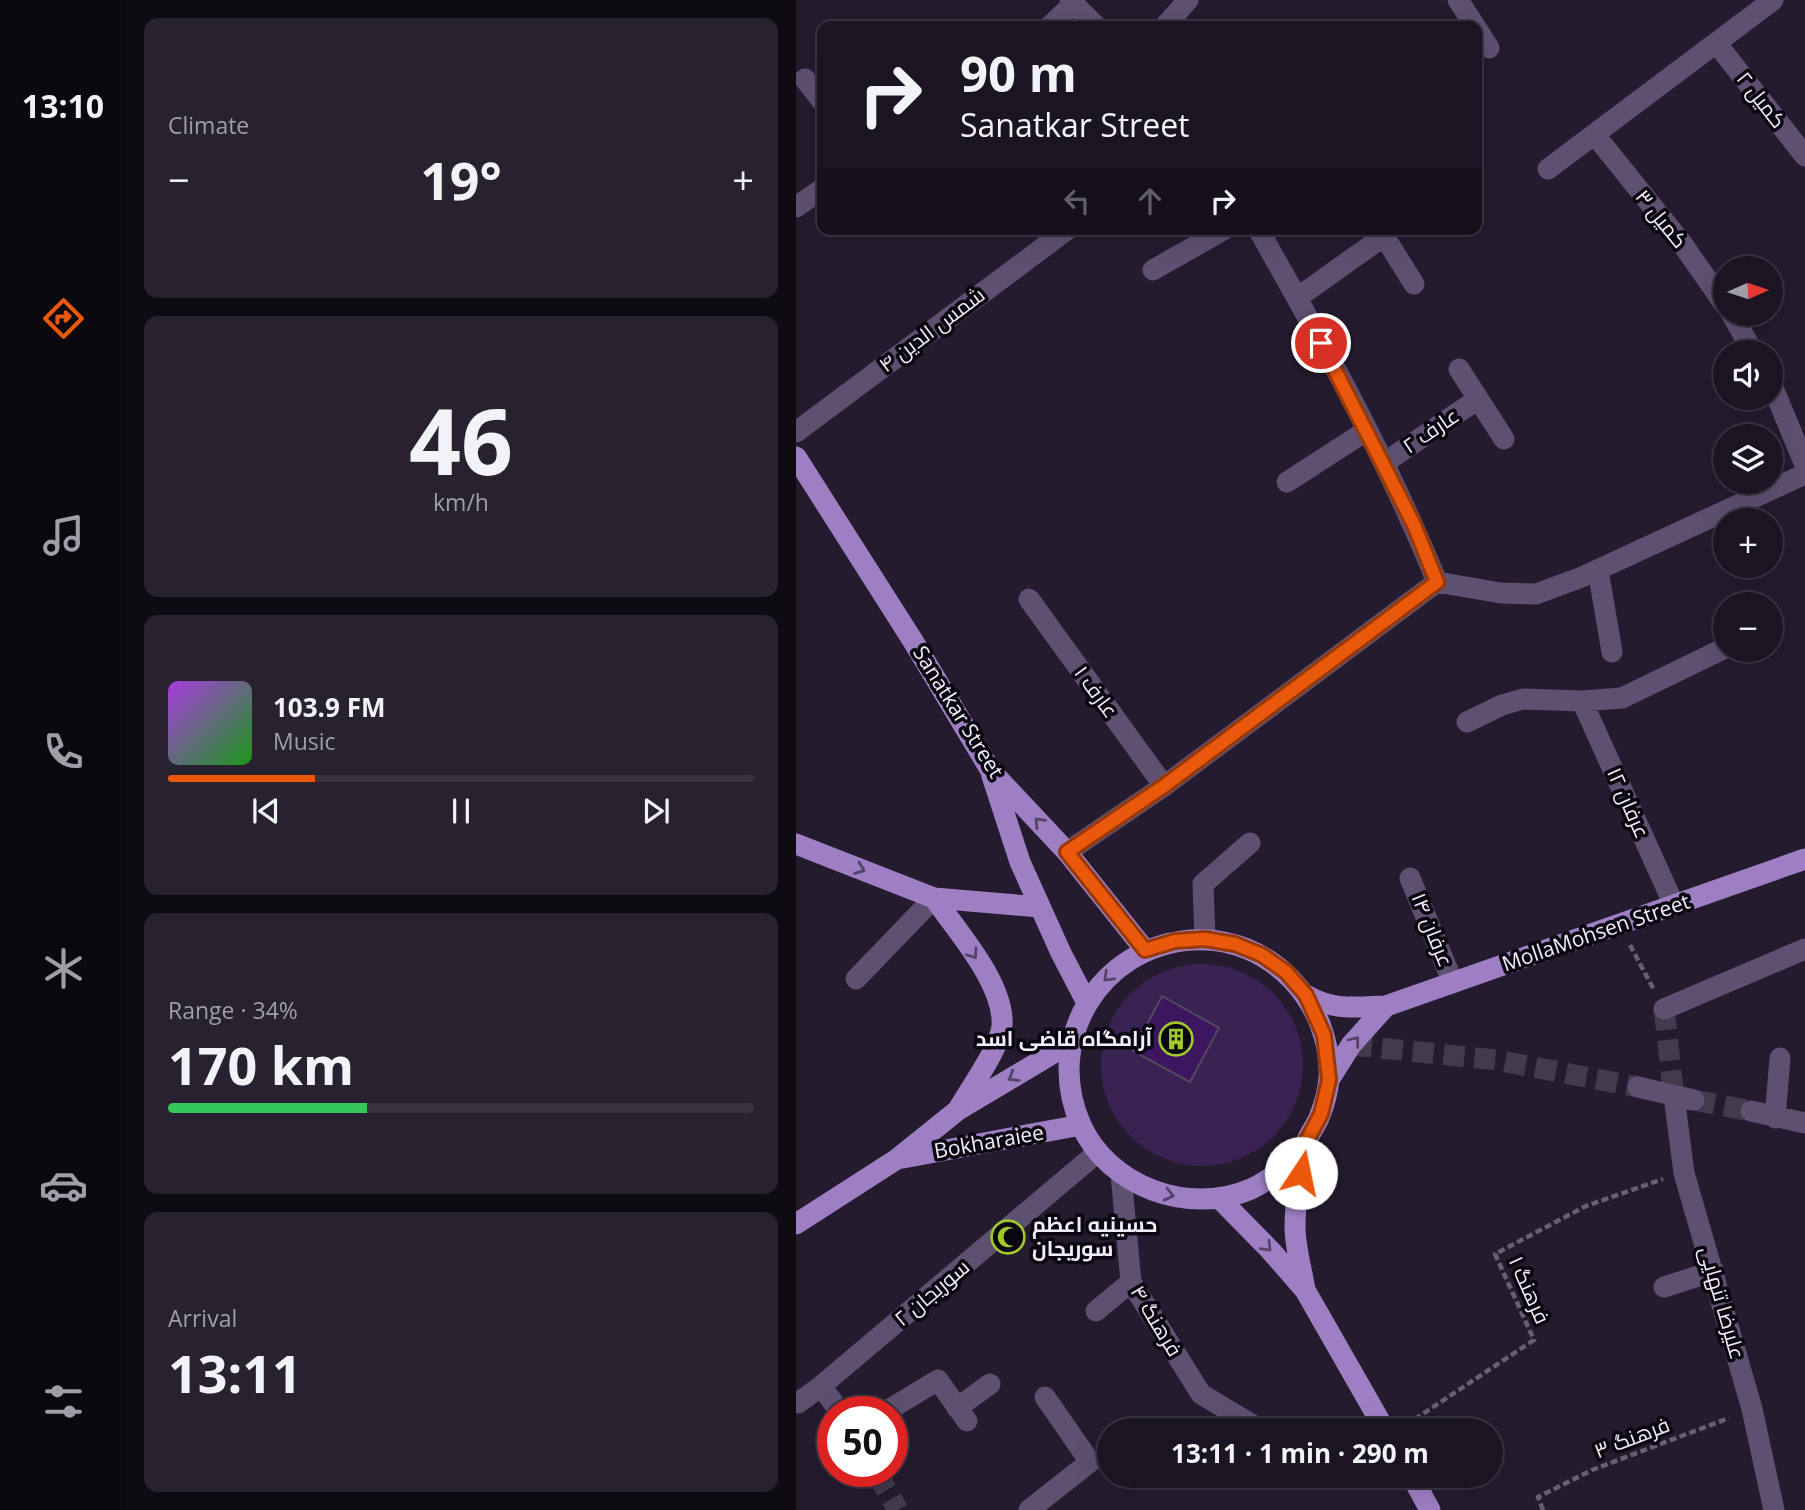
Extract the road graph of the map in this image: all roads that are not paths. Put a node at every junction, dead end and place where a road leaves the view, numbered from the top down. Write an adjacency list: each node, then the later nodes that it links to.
1 (1188, 0): 7 (street)
2 (1458, 0): 8 (street)
3 (1773, 0): 10 (street)
4 (1072, 2): 5 (street); 6 (street)
5 (1055, 21)
6 (1091, 21)
7 (1169, 21)
8 (1472, 21)
9 (1482, 37): 11 (street)
10 (1717, 44): 14 (street); 15 (street, کمیل ۲)
11 (1489, 48)
12 (805, 79): 13 (street)
13 (817, 95)
14 (1595, 135): 16 (street); 24 (street, کمیل ۳)
15 (1805, 156)
16 (1548, 169)
17 (817, 192): 18 (street)
18 (796, 207)
19 (1060, 235): 30 (street, شمس الدین ۴)
20 (1214, 235): 22 (street)
21 (1261, 235): 25 (street)
22 (1153, 270)
23 (1414, 284): 25 (street)
24 (1713, 287)
25 (1298, 298): 29 (street)
26 (1459, 369): 27 (street)
27 (1478, 399): 31 (street); 33 (street, عارف ۲)
28 (1782, 410): 34 (street)
29 (1366, 431): 33 (street); 36 (street)
30 (796, 432)
31 (1504, 439)
32 (796, 457): 44 (main road, Sanatkar Street)
33 (1383, 463): 38 (street)
34 (1805, 465)
35 (1805, 474): 37 (street)
36 (1287, 482)
37 (1598, 570): 38 (street); 40 (street)
38 (1437, 582): 45 (street)
39 (1029, 599): 45 (street, عارف ۱)
40 (1612, 652)
41 (1713, 654): 42 (street)
42 (1582, 701): 43 (street); 52 (street, عرفان ۱۲)
43 (1467, 722)
44 (991, 771): 48 (main road, Sanatkar Street, one-way to 44); 53 (main road)
45 (1164, 786): 48 (street)
46 (1250, 843): 54 (street)
47 (796, 844): 51 (main road, one-way to 51)
48 (1067, 852): 56 (main road, Sanatkar Street)
49 (1805, 859): 52 (main road, MollaMohsen Street)
50 (1410, 878): 58 (street, عرفان ۱۴)
51 (934, 898): 53 (main road); 57 (street); 67 (main road, one-way to 67)
52 (1674, 905): 58 (main road, MollaMohsen Street)
53 (1040, 907): 60 (main road)
54 (1205, 939): 56 (main road); 59 (main road)
55 (1805, 948): 62 (street)
56 (1145, 950): 60 (main road, one-way to 60)
57 (856, 979)
58 (1453, 983): 61 (main road, MollaMohsen Street)
59 (1306, 995): 61 (main road); 65 (main road)
60 (1087, 1003): 63 (main road)
61 (1386, 1006): 65 (main road, one-way to 61)
62 (1664, 1009)
63 (1072, 1042): 67 (main road, Bokharaiee, one-way to 67); 71 (main road)
64 (1780, 1058): 69 (street)
65 (1329, 1080): 72 (main road)
66 (1638, 1087): 78 (street, علیرضا تنهایی)
67 (958, 1110): 74 (main road, Bokharaiee)
68 (1751, 1111): 69 (street)
69 (1775, 1118): 70 (street)
70 (1805, 1124)
71 (1081, 1125): 73 (main road); 74 (main road, Bokharaiee)
72 (1304, 1146): 76 (main road); 81 (main road)
73 (1098, 1152): 75 (main road); 84 (street, سوریجان ۲)
74 (897, 1159): 77 (main road, Bokharaiee)
75 (1121, 1174): 76 (main road, one-way to 76); 79 (street, فرهنگ ۴)
76 (1219, 1198): 81 (main road, one-way to 81)
77 (796, 1224)
78 (1714, 1271): 80 (street); 94 (street, علیرضا تنهایی)
79 (1131, 1282): 82 (street); 89 (street, فرهنگ ۴)
80 (1664, 1286)
81 (1305, 1290): 90 (main road)
82 (1096, 1311)
83 (990, 1384): 87 (street)
84 (821, 1386): 85 (street); 88 (street, سوریجان ۲)
85 (828, 1396)
86 (1045, 1396): 92 (street)
87 (908, 1398)
88 (796, 1401)
89 (1241, 1418)
90 (1378, 1418)
91 (1418, 1488): 93 (main road)
92 (1029, 1510)
93 (1431, 1510)
94 (1774, 1510)

